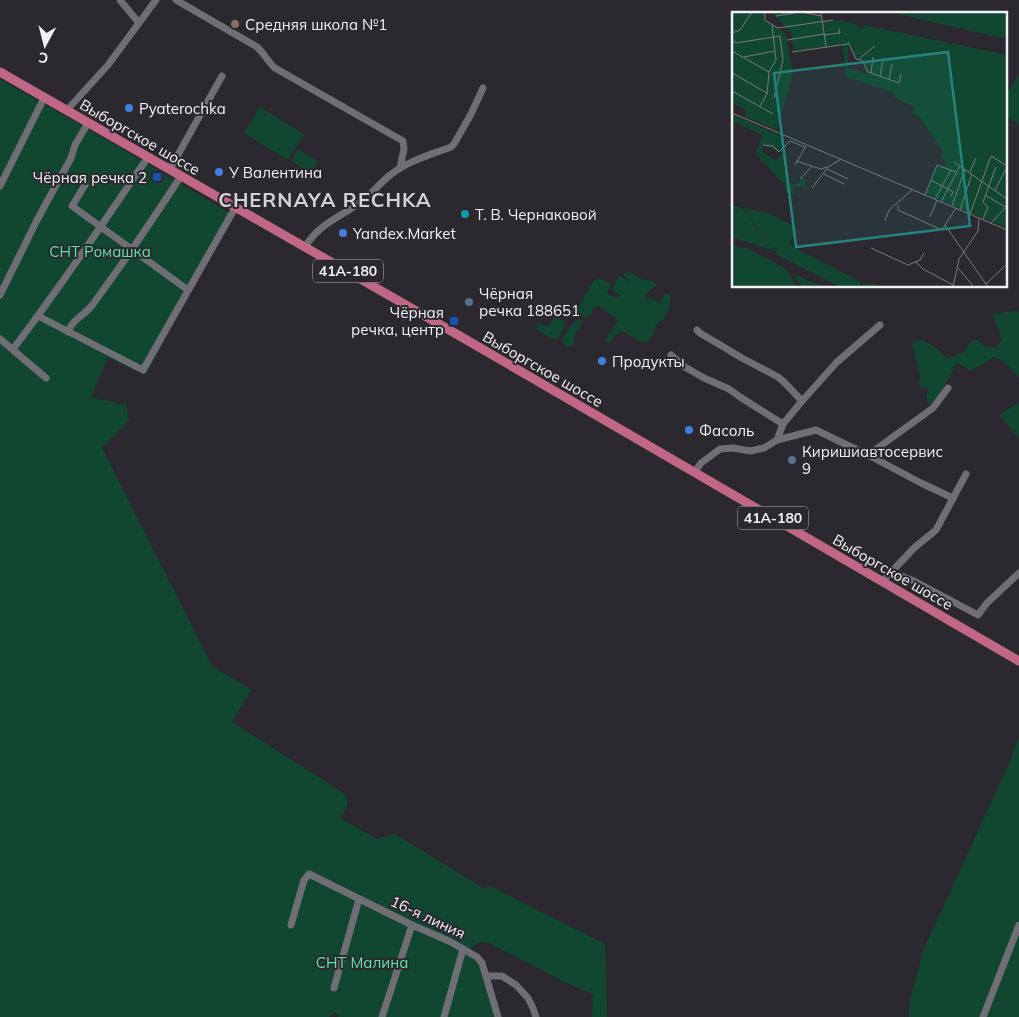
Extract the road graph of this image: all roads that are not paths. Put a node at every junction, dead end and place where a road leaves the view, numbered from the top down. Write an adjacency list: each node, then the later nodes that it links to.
1 (120, 0): 4 (street)
2 (156, 0): 4 (street)
3 (176, 0): 12 (street)
4 (139, 23): 9 (street)
5 (0, 72): 8 (main road, Выборгское шоссе / 41А-180)
6 (222, 76): 13 (street)
7 (483, 88): 12 (street)
8 (44, 98): 9 (main road, Выборгское шоссе / 41А-180); 16 (street)
9 (67, 110): 10 (main road, Выборгское шоссе / 41А-180)
10 (88, 122): 11 (main road, Выборгское шоссе / 41А-180); 22 (street)
11 (148, 157): 13 (main road, Выборгское шоссе / 41А-180); 18 (street)
12 (400, 168): 19 (street)
13 (170, 169): 14 (main road, Выборгское шоссе / 41А-180)
14 (181, 176): 17 (main road, Выборгское шоссе / 41А-180); 20 (street)
15 (85, 185): 18 (street)
16 (0, 186)
17 (235, 208): 19 (main road, Выборгское шоссе / 41А-180); 21 (street)
18 (101, 227): 20 (street); 23 (street)
19 (305, 247): 36 (main road, Выборгское шоссе / 41А-180)
20 (133, 249): 21 (street); 26 (street)
21 (188, 290): 26 (street)
22 (0, 295)
23 (38, 316): 26 (street); 28 (street)
24 (880, 325): 32 (street)
25 (697, 330): 32 (street)
26 (68, 332)
27 (0, 339): 28 (street)
28 (13, 349): 30 (street)
29 (671, 355): 33 (street)
30 (46, 378)
31 (948, 388): 35 (street)
32 (802, 401): 33 (street)
33 (783, 424): 34 (street)
34 (777, 440): 35 (street); 36 (street)
35 (868, 455): 38 (street)
36 (694, 473): 41 (main road, Выборгское шоссе / 41А-180)
37 (966, 474): 38 (street)
38 (953, 498): 39 (street)
39 (891, 572): 40 (street); 41 (street)
40 (1019, 573)
41 (882, 582): 42 (main road, Выборгское шоссе / 41А-180)
42 (1019, 661)
43 (359, 899): 44 (street, 16-я линия); 45 (street, 16-я линия); 49 (street)
44 (291, 925)
45 (412, 925): 47 (street, 16-я линия); 50 (street)
46 (1019, 925): 54 (street)
47 (463, 948): 48 (street, 16-я линия); 51 (street)
48 (486, 976): 52 (street, 16-я линия); 53 (street)
49 (334, 988)
50 (382, 1017)
51 (444, 1017)
52 (498, 1017)
53 (536, 1017)
54 (983, 1017)

